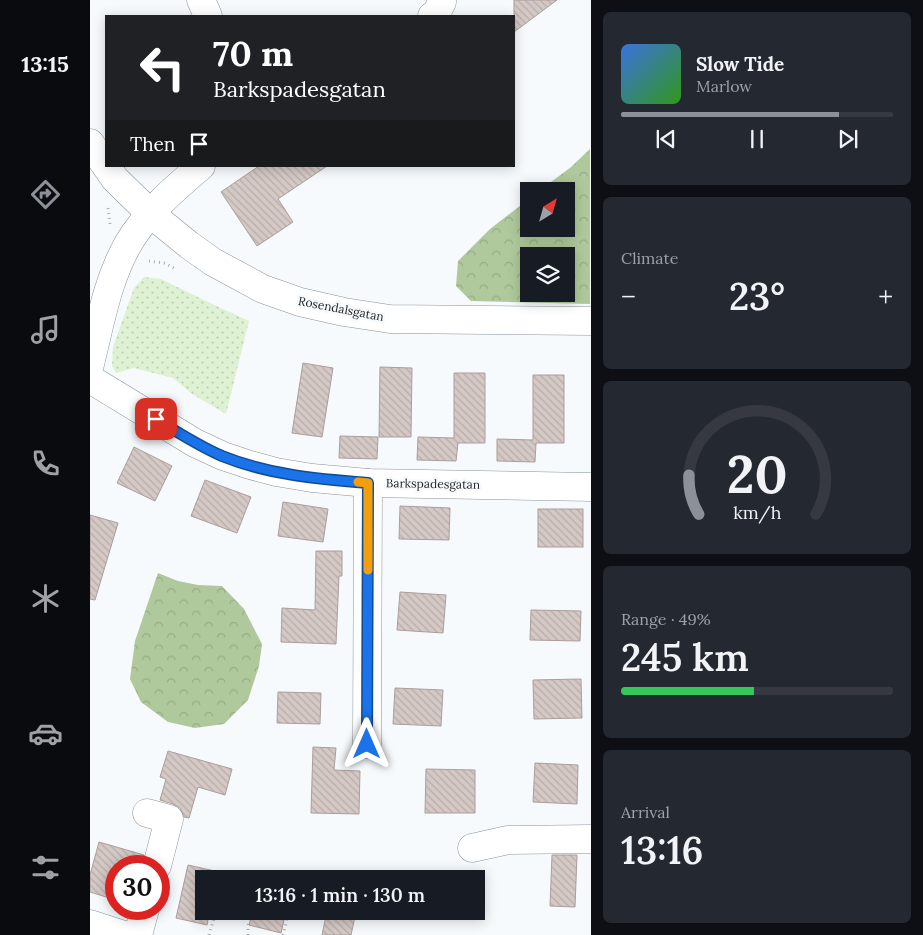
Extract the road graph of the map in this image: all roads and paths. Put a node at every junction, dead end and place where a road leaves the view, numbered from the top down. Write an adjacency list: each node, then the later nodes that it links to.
1 (200, 0): 3 (street)
2 (442, 0): 4 (street)
3 (208, 15)
4 (434, 15)
5 (90, 143): 6 (street, Rosendalsgatan)
6 (105, 164)
7 (107, 167): 9 (street, Rosendalsgatan)
8 (200, 167): 9 (street)
9 (151, 214): 10 (street); 11 (street, Rosendalsgatan)
10 (98, 288): 12 (street)
11 (590, 321)
12 (90, 364)
13 (90, 379): 14 (street, Barkspadesgatan)
14 (368, 483): 15 (street, Barkspadesgatan); 16 (street)
15 (590, 487)
16 (367, 744)
17 (147, 813): 20 (street)
18 (590, 839): 19 (street)
19 (472, 848)
20 (160, 855)
21 (142, 920): 27 (street)
22 (213, 920): 28 (path)
23 (249, 920): 29 (path)
24 (287, 920): 30 (path)
25 (90, 924): 26 (street)
26 (124, 935)
27 (138, 935)
28 (209, 935)
29 (248, 935)
30 (283, 935)

